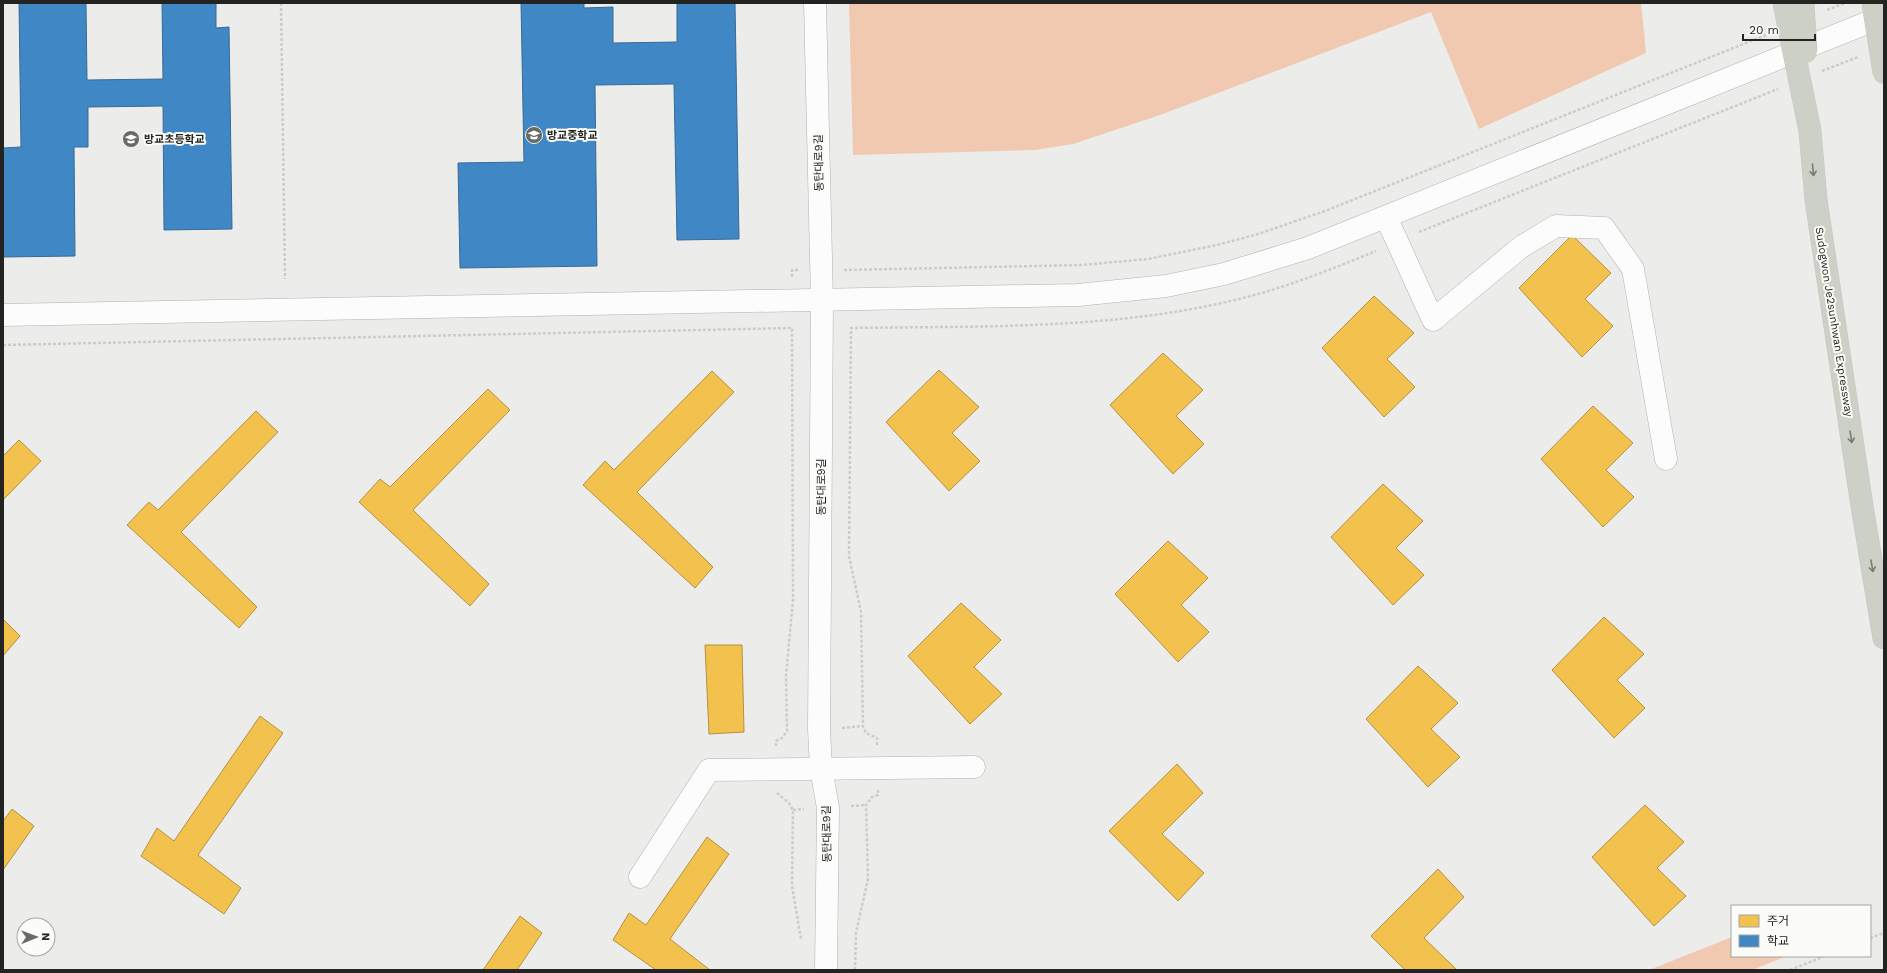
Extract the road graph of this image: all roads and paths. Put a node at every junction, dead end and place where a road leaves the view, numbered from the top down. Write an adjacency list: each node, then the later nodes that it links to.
1 (281, 3): 19 (path)
2 (815, 3): 20 (street, 동탄대로9길)
3 (1784, 3): 14 (highway, bridge)
4 (1803, 3): 14 (highway, Sudogwon Je2sunhwan Expressway, bridge)
5 (1845, 3): 7 (path)
6 (1873, 3): 12 (highway, bridge)
7 (1823, 12)
8 (1884, 16): 15 (street)
9 (1772, 32): 18 (path)
10 (1862, 55): 11 (path)
11 (1817, 73)
12 (1884, 74)
13 (1780, 88): 16 (path)
14 (1810, 131): 24 (highway, Sudogwon Je2sunhwan Expressway, one-way to 24)
15 (1386, 217): 20 (street); 23 (street)
16 (1418, 233)
17 (1377, 250): 25 (path)
18 (851, 270)
19 (285, 279)
20 (822, 300): 21 (street); 28 (street, 동탄대로9길)
21 (3, 316)
22 (3, 345): 26 (path)
23 (1666, 459)
24 (1884, 638)
25 (877, 738)
26 (776, 741)
27 (974, 767): 28 (street)
28 (821, 768): 31 (street); 36 (street, 동탄대로9길)
29 (777, 795): 34 (path)
30 (878, 795): 37 (path)
31 (640, 877)
32 (1884, 933): 33 (path)
33 (1871, 938)
34 (802, 940)
35 (1822, 957): 38 (path)
36 (826, 970)
37 (855, 970)
38 (1790, 970)

